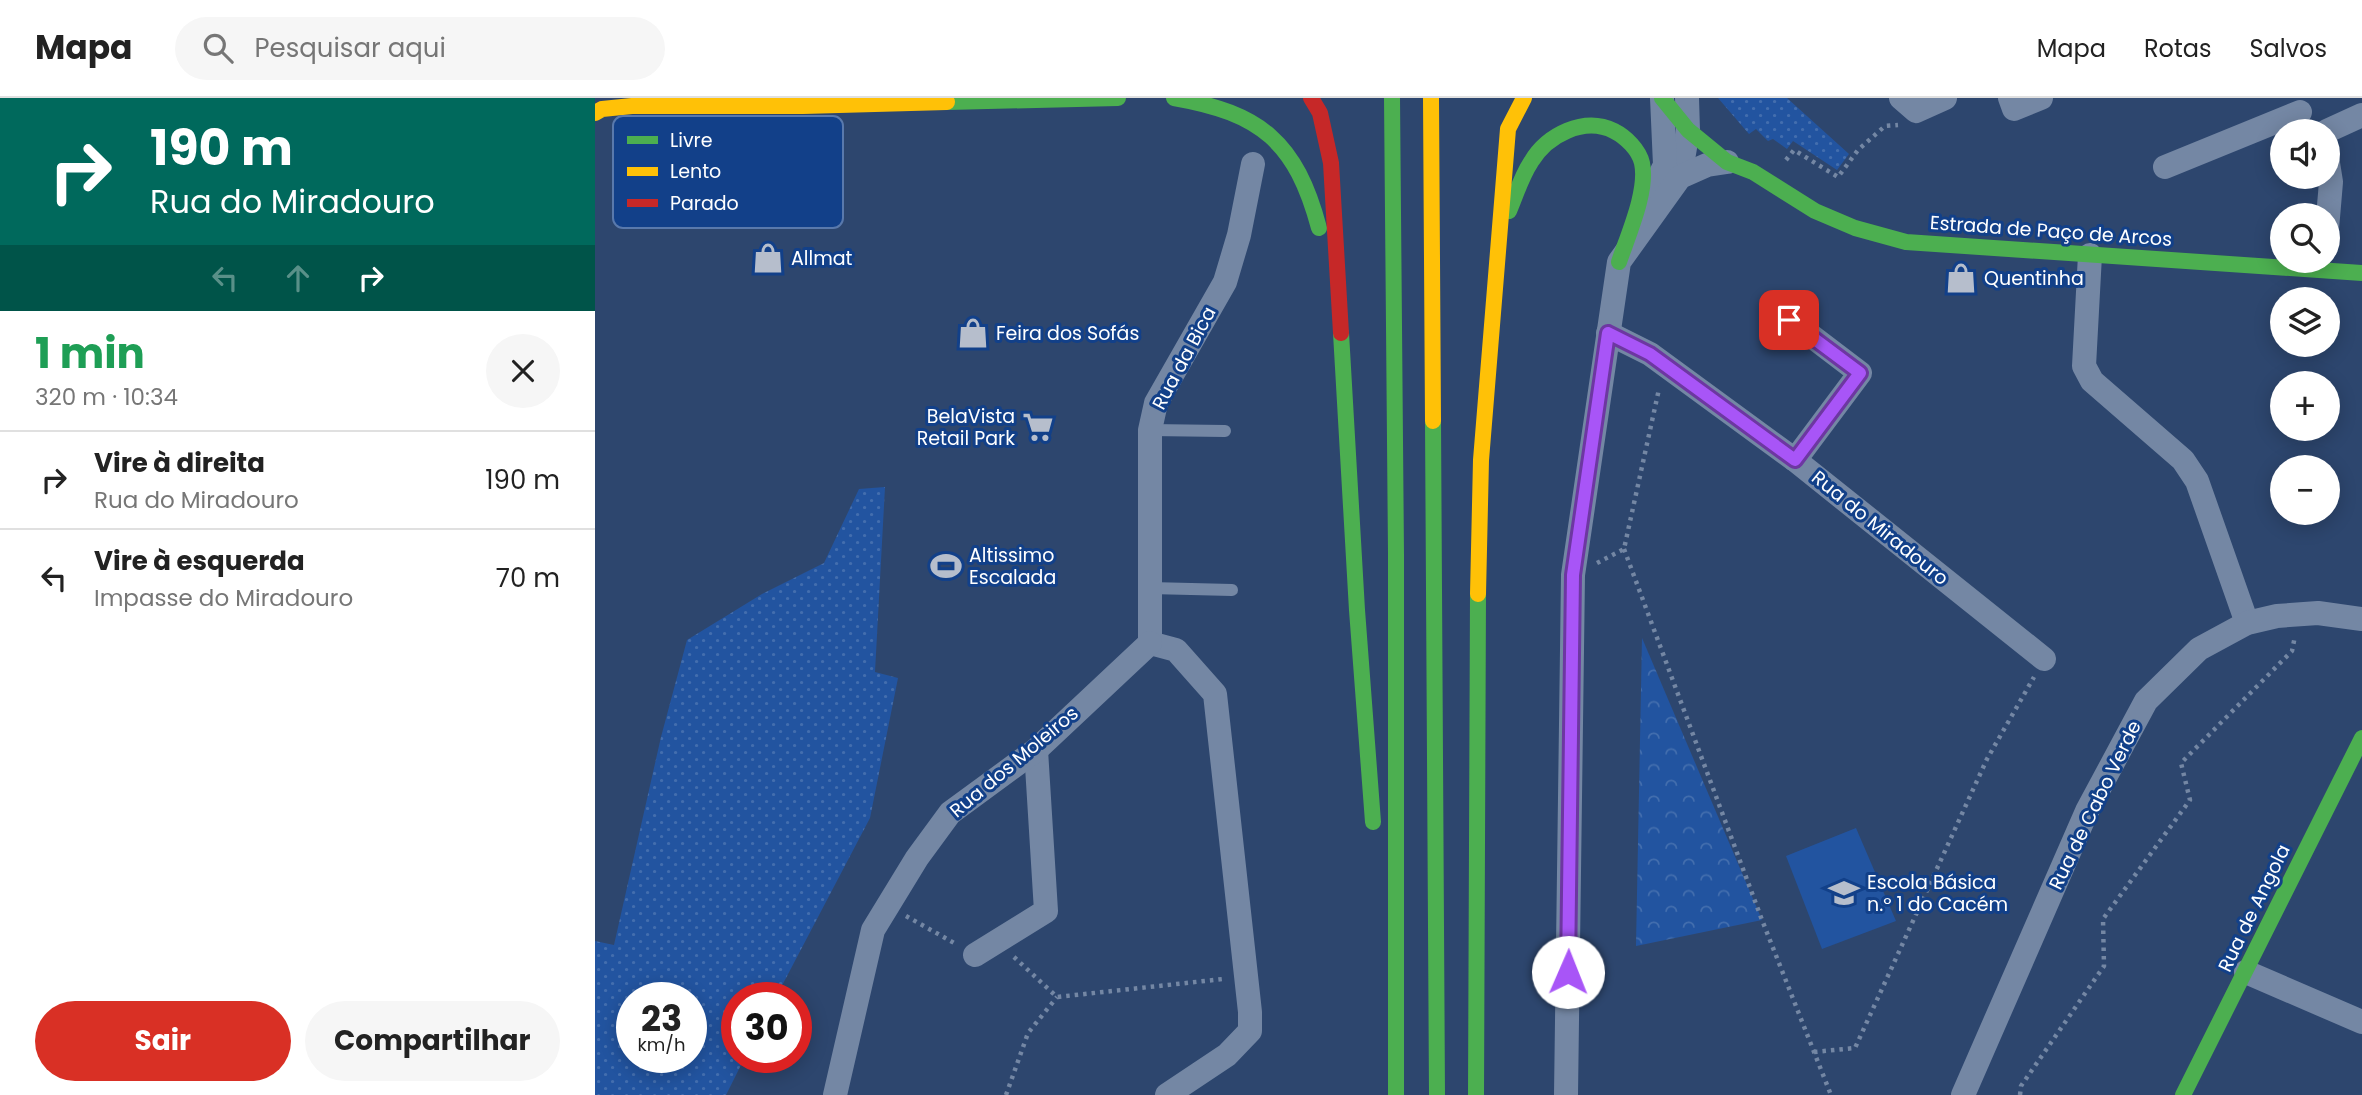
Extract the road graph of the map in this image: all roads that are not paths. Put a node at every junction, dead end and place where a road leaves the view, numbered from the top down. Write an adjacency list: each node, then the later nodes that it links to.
1 (1118, 98): 13 (main road)
2 (1174, 98): 31 (main road)
3 (1311, 98): 31 (main road)
4 (1392, 98): 46 (main road)
5 (1431, 98): 53 (main road)
6 (1524, 98): 24 (main road)
7 (1662, 98): 17 (main road); 23 (street)
8 (1689, 98): 17 (street)
9 (1945, 98): 12 (street)
10 (2041, 98): 11 (street)
11 (2012, 103)
12 (1908, 105)
13 (595, 113)
14 (2301, 114): 20 (street)
15 (2362, 115): 16 (street)
16 (2340, 125)
17 (1704, 127): 18 (main road); 21 (main road); 22 (street)
18 (1727, 162): 21 (main road); 22 (street)
19 (1253, 164): 33 (street, Rua da Bica)
20 (2165, 167)
21 (1753, 172): 25 (main road, Estrada de Paço de Arcos)
22 (1680, 177): 26 (street)
23 (1633, 219): 24 (main road); 26 (main road)
24 (1498, 236): 54 (main road)
25 (2090, 255): 27 (main road, Estrada de Paço de Arcos); 39 (street)
26 (1619, 262): 32 (street)
27 (2270, 263)
28 (2340, 268): 29 (main road, Estrada de Paço de Arcos)
29 (2362, 273)
30 (1789, 320): 35 (street)
31 (1341, 329): 44 (main road)
32 (1608, 333): 35 (street, Rua do Miradouro); 55 (street)
33 (1150, 430): 34 (lane); 36 (street, Rua da Bica)
34 (1225, 431)
35 (1795, 460): 41 (street, Rua do Miradouro)
36 (1150, 588): 37 (lane); 40 (street, Rua da Bica)
37 (1232, 590)
38 (2362, 619): 39 (street, Rua de Cabo Verde)
39 (2247, 623): 56 (street, Rua de Cabo Verde)
40 (1150, 643): 43 (street, Rua dos Moleiros); 51 (street)
41 (2044, 659)
42 (2362, 738): 48 (main road, Rua de Angola)
43 (1036, 750): 47 (street); 50 (street, Rua dos Moleiros)
44 (1374, 837)
45 (1381, 874): 46 (main road)
46 (1396, 911): 52 (main road)
47 (975, 955)
48 (2246, 972): 49 (street); 57 (main road, Rua de Angola)
49 (2362, 1022)
50 (836, 1094)
51 (1167, 1095)
52 (1396, 1095)
53 (1437, 1095)
54 (1476, 1095)
55 (1566, 1095)
56 (1963, 1095)
57 (2183, 1095)

